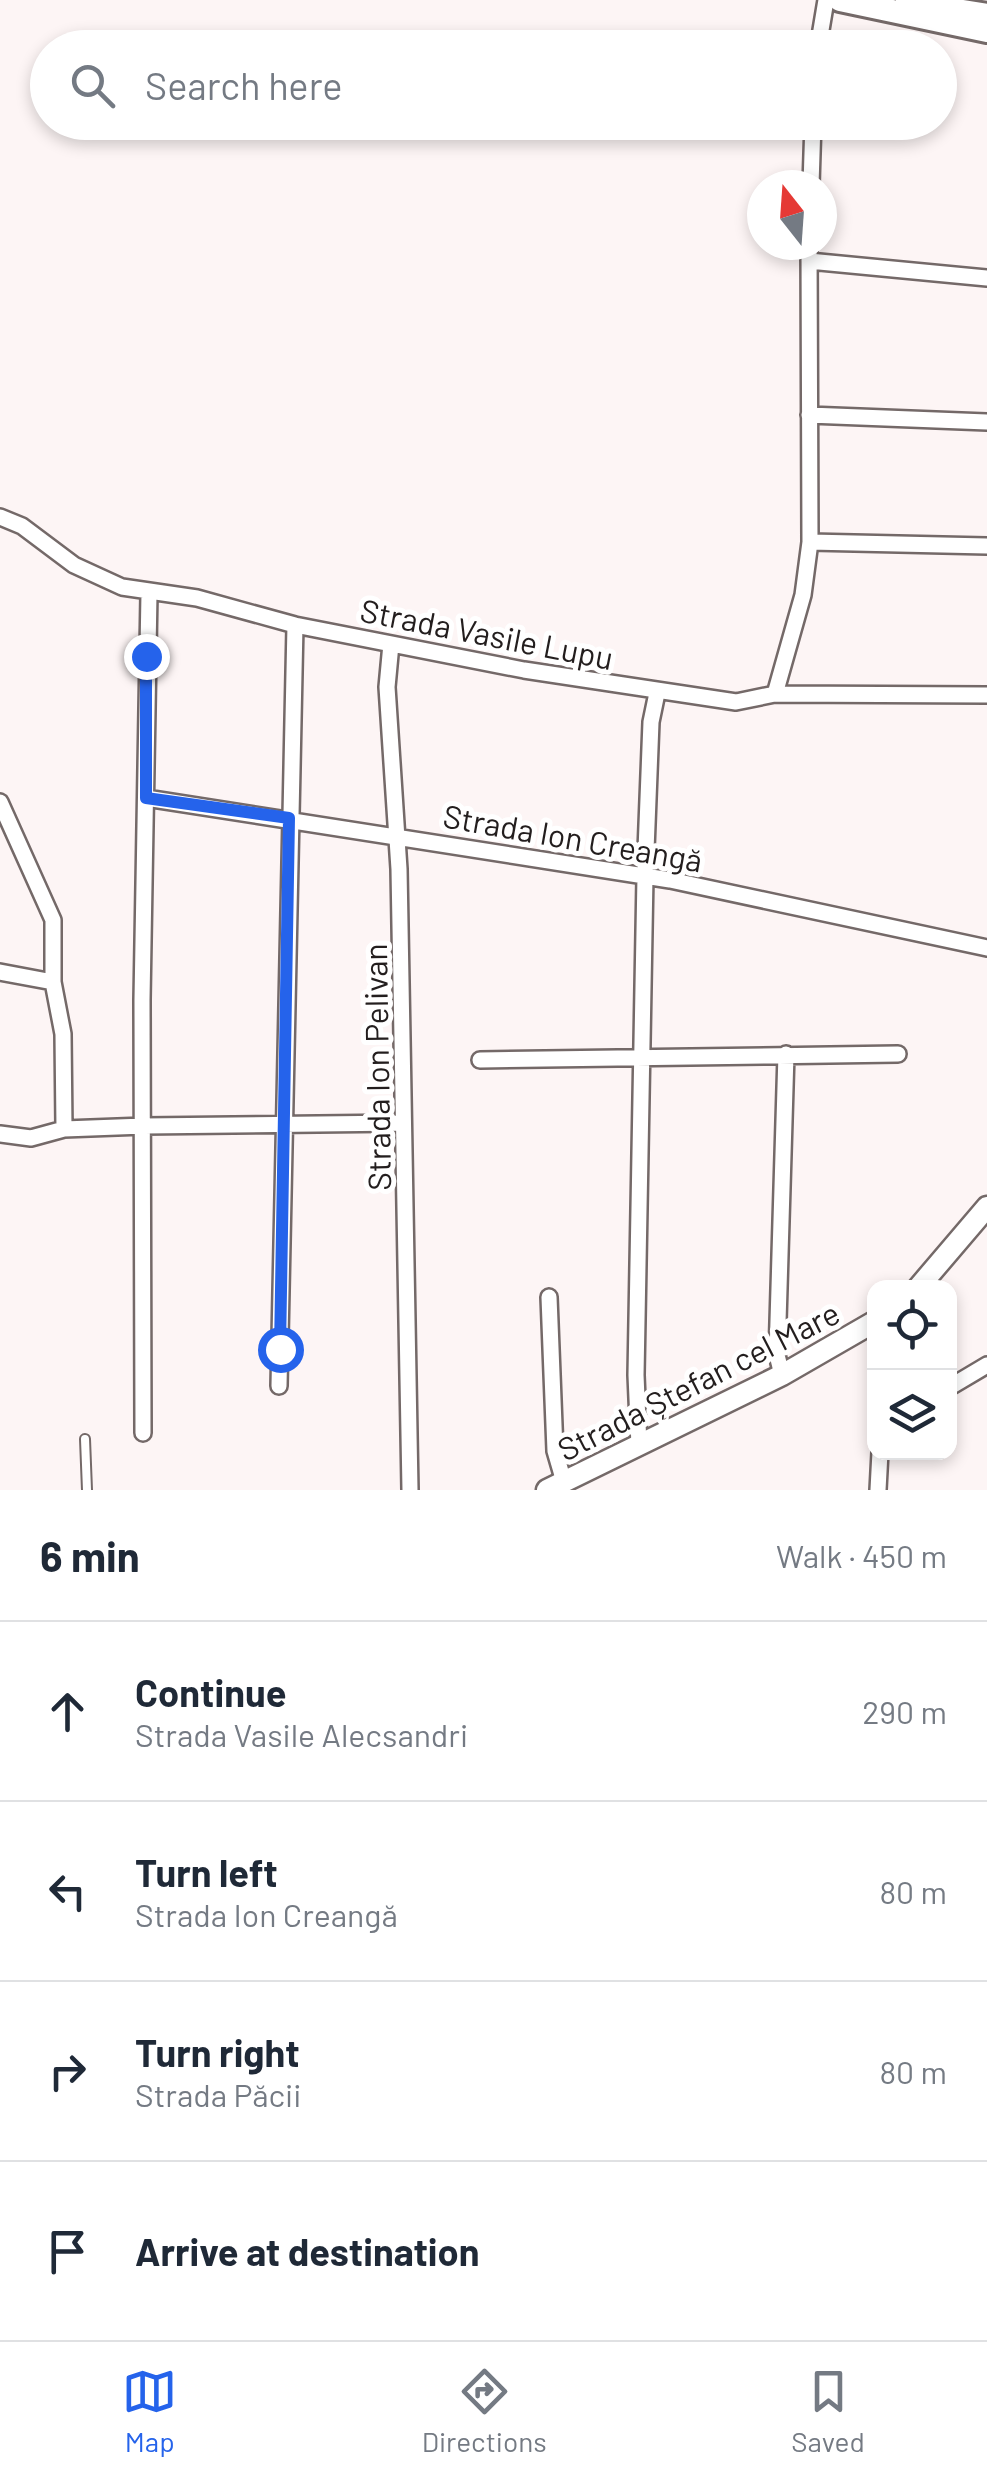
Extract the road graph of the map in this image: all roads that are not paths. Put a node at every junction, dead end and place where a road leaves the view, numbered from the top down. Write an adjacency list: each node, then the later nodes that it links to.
1 (826, 0): 5 (street)
2 (840, 0): 6 (main road)
3 (896, 0): 4 (main road)
4 (981, 12)
5 (821, 30)
6 (987, 32)
7 (812, 140): 8 (street)
8 (811, 170)
9 (837, 257): 11 (street)
10 (809, 260): 12 (street)
11 (987, 278)
12 (810, 415): 13 (street); 15 (street)
13 (987, 422)
14 (0, 516): 17 (street, Strada Vasile Lupu)
15 (810, 542): 16 (street); 21 (street)
16 (987, 546)
17 (149, 593): 18 (street, Strada Vasile Lupu); 23 (street)
18 (295, 625): 19 (street, Strada Vasile Lupu); 25 (street)
19 (391, 644): 20 (street, Strada Vasile Lupu); 26 (street, Strada Ion Pelivan)
20 (656, 693): 21 (street, Strada Vasile Lupu); 27 (street)
21 (775, 694): 22 (street, Strada Vasile Lupu)
22 (987, 695)
23 (146, 798): 25 (street, Strada Ion Creangă); 37 (street)
24 (0, 802): 30 (street)
25 (289, 818): 26 (street, Strada Ion Creangă); 36 (street)
26 (396, 835): 27 (street, Strada Ion Creangă); 35 (street, Strada Ion Pelivan)
27 (645, 876): 28 (street, Strada Ion Creangă); 33 (street)
28 (987, 948)
29 (0, 972): 30 (street)
30 (53, 982): 38 (street)
31 (786, 1054): 32 (street); 33 (street); 45 (street)
32 (898, 1054)
33 (645, 1057): 34 (street); 50 (street)
34 (480, 1060)
35 (403, 1123): 36 (street); 54 (street, Strada Ion Pelivan)
36 (283, 1124): 37 (street); 47 (street)
37 (144, 1126): 38 (street); 48 (street)
38 (64, 1129): 39 (street)
39 (0, 1134)
40 (987, 1207): 41 (street)
41 (925, 1280)
42 (549, 1296): 52 (street)
43 (867, 1326): 45 (street, Strada Ștefan cel Mare)
44 (987, 1365): 46 (street)
45 (782, 1375): 50 (street, Strada Ștefan cel Mare)
46 (957, 1383)
47 (279, 1386)
48 (142, 1433)
49 (86, 1439): 53 (lane)
50 (639, 1446): 52 (street, Strada Ștefan cel Mare)
51 (880, 1460): 55 (street)
52 (556, 1486)
53 (87, 1490)
54 (410, 1490)
55 (878, 1490)

